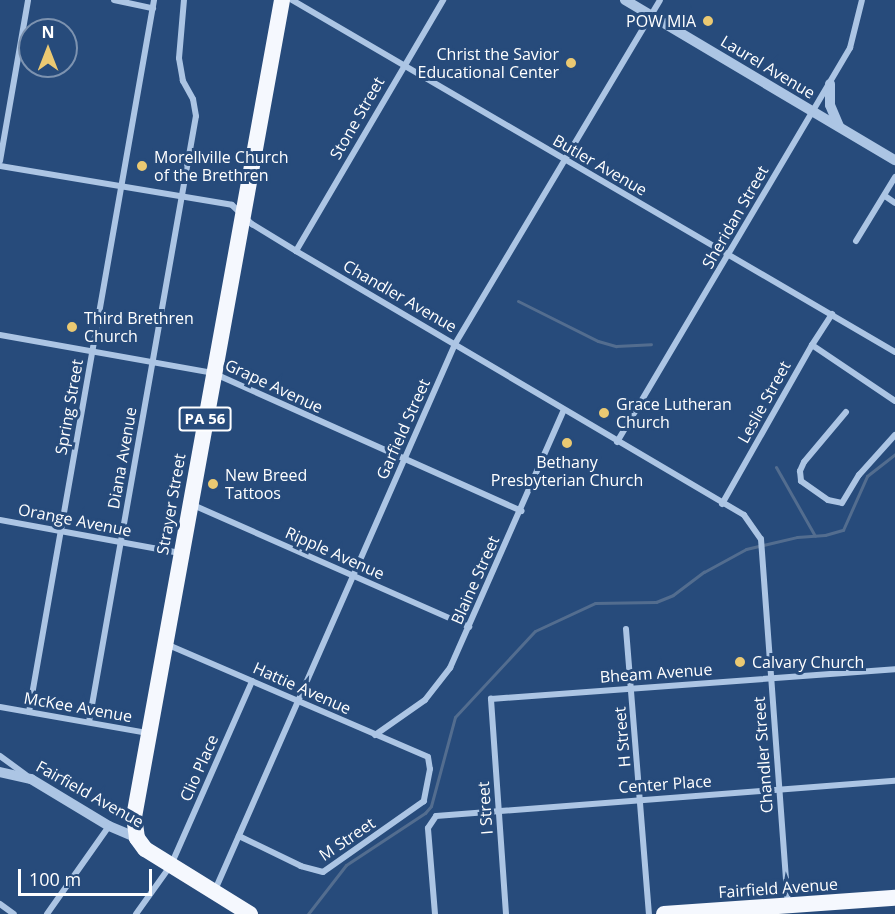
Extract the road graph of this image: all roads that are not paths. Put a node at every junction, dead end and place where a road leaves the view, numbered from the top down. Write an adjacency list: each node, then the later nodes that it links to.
1 (28, 0): 18 (street)
2 (114, 0): 10 (street)
3 (184, 0): 23 (street, Diana Avenue)
4 (282, 0): 25 (highway, Strayer Street / PA 56)
5 (292, 0): 12 (street, Butler Avenue)
6 (443, 0): 12 (street, Stone Street)
7 (625, 0): 11 (street, Laurel Avenue)
8 (660, 0): 11 (street, Garfield Street)
9 (862, 0): 13 (street, Sheridan Street)
10 (154, 4): 21 (street, Spring Street)
11 (651, 15): 14 (street, Laurel Avenue); 16 (street, Garfield Street)
12 (404, 64): 16 (street, Butler Avenue); 27 (street, Stone Street)
13 (830, 84): 14 (street, Sheridan Street); 15 (street)
14 (813, 111): 15 (street, Laurel Avenue); 28 (street, Sheridan Street)
15 (839, 127): 17 (street, Laurel Avenue)
16 (565, 160): 28 (street, Butler Avenue); 31 (street, Garfield Street)
17 (895, 160)
18 (0, 161)
19 (0, 166): 21 (street, Chandler Avenue)
20 (895, 177): 22 (street)
21 (121, 186): 23 (street, Chandler Avenue); 33 (street, Spring Street)
22 (885, 196): 24 (street); 26 (street)
23 (182, 198): 25 (street, Chandler Avenue); 35 (street, Diana Avenue)
24 (895, 203)
25 (243, 213): 27 (street, Chandler Avenue); 36 (highway, Strayer Street / PA 56)
26 (856, 241)
27 (296, 251): 31 (street, Chandler Avenue)
28 (729, 255): 29 (street, Butler Avenue); 41 (street, Sheridan Street)
29 (832, 314): 32 (street, Leslie Street); 34 (street, Butler Avenue)
30 (0, 335): 33 (street, Grape Avenue)
31 (455, 344): 38 (street, Chandler Avenue); 42 (street, Garfield Street)
32 (812, 345): 37 (street); 44 (street, Leslie Street)
33 (92, 351): 35 (street, Grape Avenue); 47 (street, Spring Street)
34 (895, 352)
35 (152, 363): 36 (street, Grape Avenue); 49 (street, Diana Avenue)
36 (213, 373): 42 (street, Grape Avenue); 43 (highway, Strayer Street / PA 56)
37 (895, 402)
38 (564, 410): 41 (street, Chandler Avenue); 45 (street, Blaine Street)
39 (846, 412): 40 (street)
40 (895, 435)
41 (617, 442): 44 (street, Chandler Avenue)
42 (405, 459): 45 (street, Grape Avenue); 51 (street, Garfield Street)
43 (190, 504): 50 (highway, Strayer Street / PA 56); 51 (street, Ripple Avenue)
44 (722, 504): 48 (street, Chandler Avenue)
45 (521, 510): 52 (street, Blaine Street)
46 (0, 520): 47 (street, Orange Avenue)
47 (61, 531): 49 (street, Orange Avenue); 62 (street, Spring Street)
48 (757, 531): 56 (street, Chandler Street)
49 (122, 542): 50 (street, Orange Avenue); 63 (street, Diana Avenue)
50 (181, 553): 54 (highway, Strayer Street / PA 56)
51 (353, 576): 52 (street, Ripple Avenue); 60 (street, Garfield Street)
52 (469, 627): 65 (street, Blaine Street)
53 (626, 629): 58 (street, H Street)
54 (166, 644): 57 (street, Hattie Avenue); 64 (highway, Strayer Street / PA 56)
55 (895, 669): 56 (street, Bheam Avenue)
56 (771, 678): 58 (street, Bheam Avenue); 71 (street, Chandler Street)
57 (252, 681): 60 (street, Hattie Avenue); 77 (street, Clio Place)
58 (631, 688): 59 (street, Bheam Avenue); 72 (street, H Street)
59 (491, 699): 73 (street, I Street)
60 (299, 701): 65 (street, Hattie Avenue); 75 (street, Garfield Street)
61 (0, 707): 62 (street, McKee Avenue)
62 (29, 712): 63 (street, McKee Avenue)
63 (89, 722): 64 (street, McKee Avenue)
64 (151, 733): 76 (highway, Strayer Street / PA 56)
65 (375, 735): 67 (street, Hattie Avenue)
66 (0, 756): 69 (street)
67 (428, 757): 75 (street, M Street)
68 (0, 772): 69 (street, Fairfield Avenue)
69 (31, 779): 74 (street, Fairfield Avenue)
70 (895, 781): 71 (street, Center Place)
71 (779, 788): 72 (street, Center Place); 81 (street, Chandler Street)
72 (640, 799): 73 (street, Center Place); 89 (street, H Street)
73 (498, 810): 87 (street, Center Place); 88 (street, I Street)
74 (110, 826): 76 (street, Fairfield Avenue); 84 (street)
75 (239, 837): 78 (street, Garfield Street)
76 (137, 838): 77 (highway, Fairfield Avenue)
77 (171, 865): 78 (highway, Fairfield Avenue); 85 (street, Clio Place)
78 (215, 891): 86 (highway, Fairfield Avenue)
79 (895, 898): 81 (highway, Fairfield Avenue)
80 (0, 904): 83 (street)
81 (788, 905): 82 (highway, Fairfield Avenue)
82 (754, 911): 90 (highway, Fairfield Avenue)
83 (14, 914)
84 (47, 914)
85 (136, 914)
86 (250, 914)
87 (435, 914)
88 (506, 914)
89 (649, 914)
90 (664, 914)

